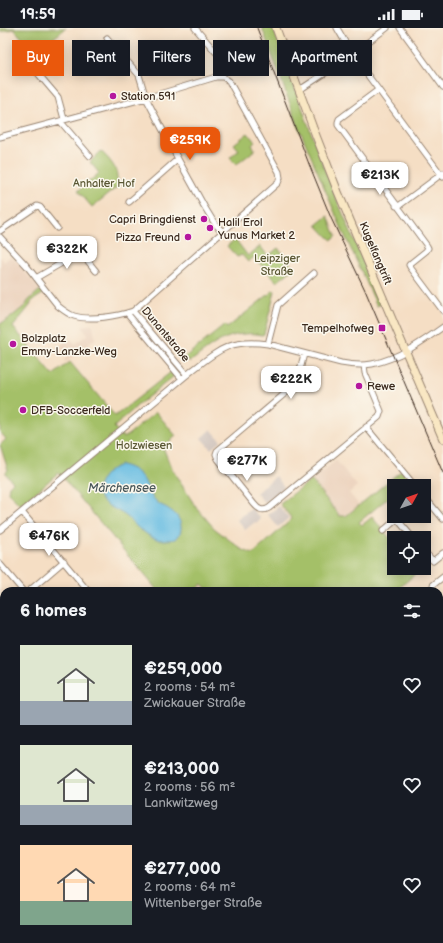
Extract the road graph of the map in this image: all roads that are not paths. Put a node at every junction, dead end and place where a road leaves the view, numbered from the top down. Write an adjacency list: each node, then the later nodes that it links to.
1 (195, 28): 12 (street)
2 (276, 28): 14 (street, Kugelfangtrift)
3 (337, 28): 7 (street)
4 (387, 28): 8 (street)
5 (400, 28): 13 (street)
6 (107, 38): 16 (street)
7 (344, 40)
8 (371, 40)
9 (40, 76): 17 (street)
10 (319, 76): 14 (street)
11 (368, 76): 15 (street)
12 (223, 77): 16 (street); 26 (street)
13 (443, 87)
14 (298, 89): 36 (street, Kugelfangtrift)
15 (378, 90): 21 (street); 23 (street)
16 (146, 98): 17 (street); 20 (street)
17 (62, 120): 18 (street); 19 (street)
18 (0, 137)
19 (90, 156)
20 (178, 159): 22 (street); 26 (street)
21 (442, 175): 23 (street)
22 (128, 202)
23 (397, 206): 32 (street)
24 (57, 228): 25 (street)
25 (0, 230)
26 (223, 232): 31 (street)
27 (0, 237): 30 (street, Dunantstraße)
28 (96, 271): 30 (street)
29 (314, 273): 35 (street)
30 (36, 278): 33 (street, Dunantstraße)
31 (134, 311): 33 (street, Dunantstraße); 39 (street, Dunantstraße)
32 (443, 311)
33 (127, 313): 40 (street, Dunantstraße)
34 (443, 327): 36 (street)
35 (268, 344): 37 (street); 39 (street)
36 (405, 352): 38 (street); 42 (street, Kugelfangtrift)
37 (304, 354): 38 (street); 41 (street)
38 (364, 365): 41 (street)
39 (187, 375): 40 (street)
40 (182, 380): 45 (street)
41 (366, 428): 43 (street)
42 (443, 439)
43 (409, 479)
44 (431, 505): 46 (street)
45 (22, 512): 48 (street); 52 (street)
46 (443, 519)
47 (392, 523): 49 (street)
48 (0, 530)
49 (383, 531)
50 (443, 553): 51 (street)
51 (431, 560)
52 (64, 561): 56 (street); 57 (street)
53 (0, 564): 55 (street)
54 (443, 577): 58 (street)
55 (20, 587)
56 (34, 587)
57 (85, 587)
58 (433, 587)

